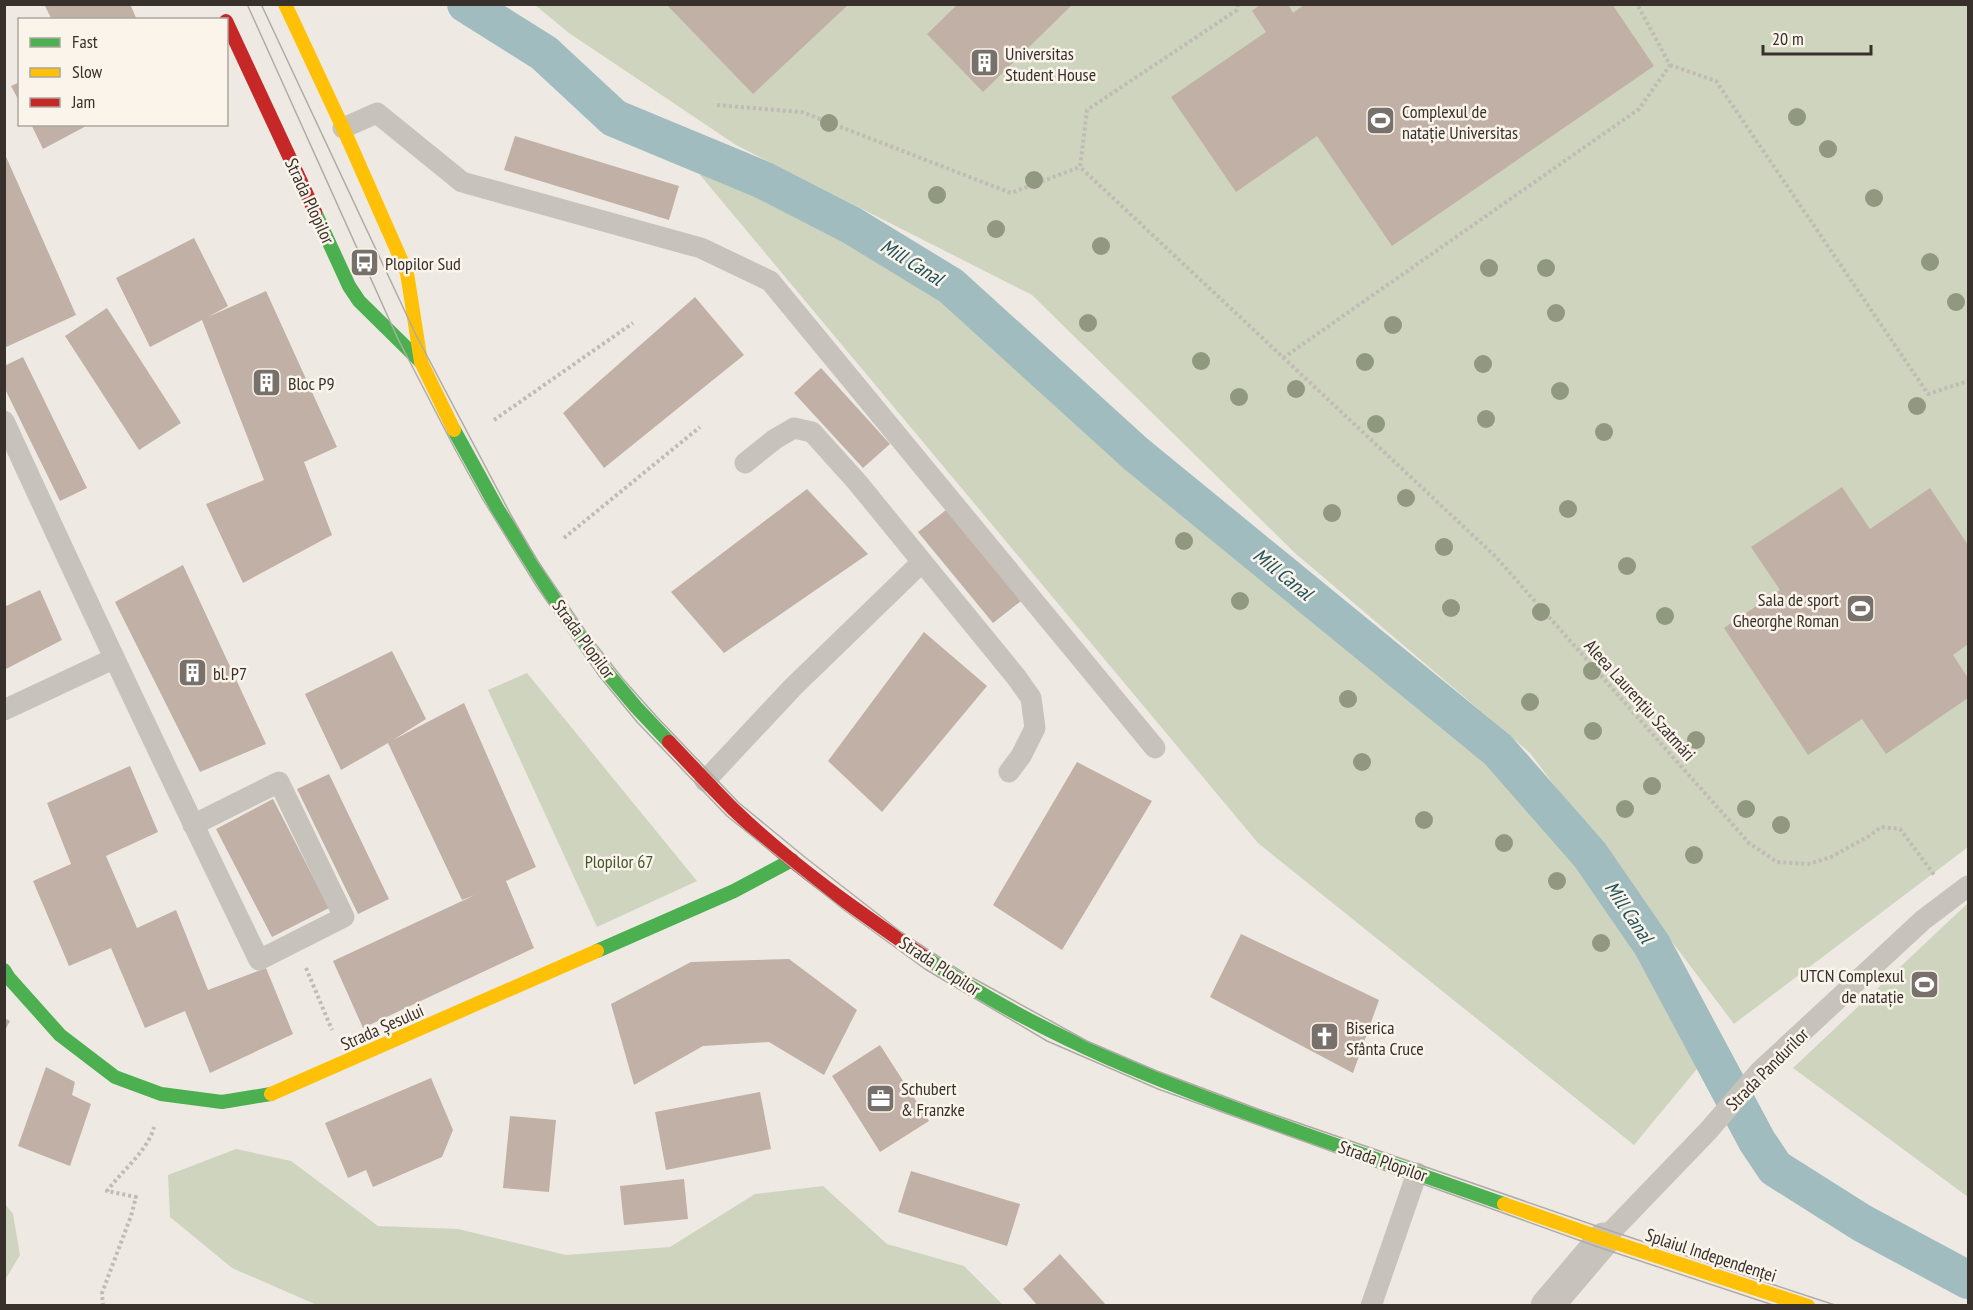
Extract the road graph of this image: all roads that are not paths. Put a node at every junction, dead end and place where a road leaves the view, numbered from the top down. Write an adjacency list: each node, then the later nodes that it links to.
1 (285, 4): 3 (main road, Strada Plopilor)
2 (228, 24): 4 (main road, Strada Plopilor)
3 (343, 128): 4 (main road, Strada Plopilor); 10 (lane)
4 (421, 363): 12 (main road, Strada Plopilor)
5 (4, 421): 8 (lane)
6 (745, 463): 7 (lane)
7 (921, 563): 11 (lane); 12 (lane)
8 (113, 659): 9 (lane); 13 (lane)
9 (4, 711)
10 (1155, 748)
11 (1009, 772)
12 (705, 781): 14 (main road, Strada Plopilor)
13 (193, 825): 13 (lane)
14 (792, 860): 16 (main road, Strada Șesului); 17 (main road, Strada Plopilor)
15 (1968, 886): 18 (lane, Strada Pandurilor)
16 (4, 970)
17 (1417, 1173): 18 (main road, Strada Plopilor); 19 (lane)
18 (1604, 1239): 20 (street); 21 (main road, Splaiul Independenței)
19 (1371, 1305)
20 (1547, 1305)
21 (1808, 1305)

